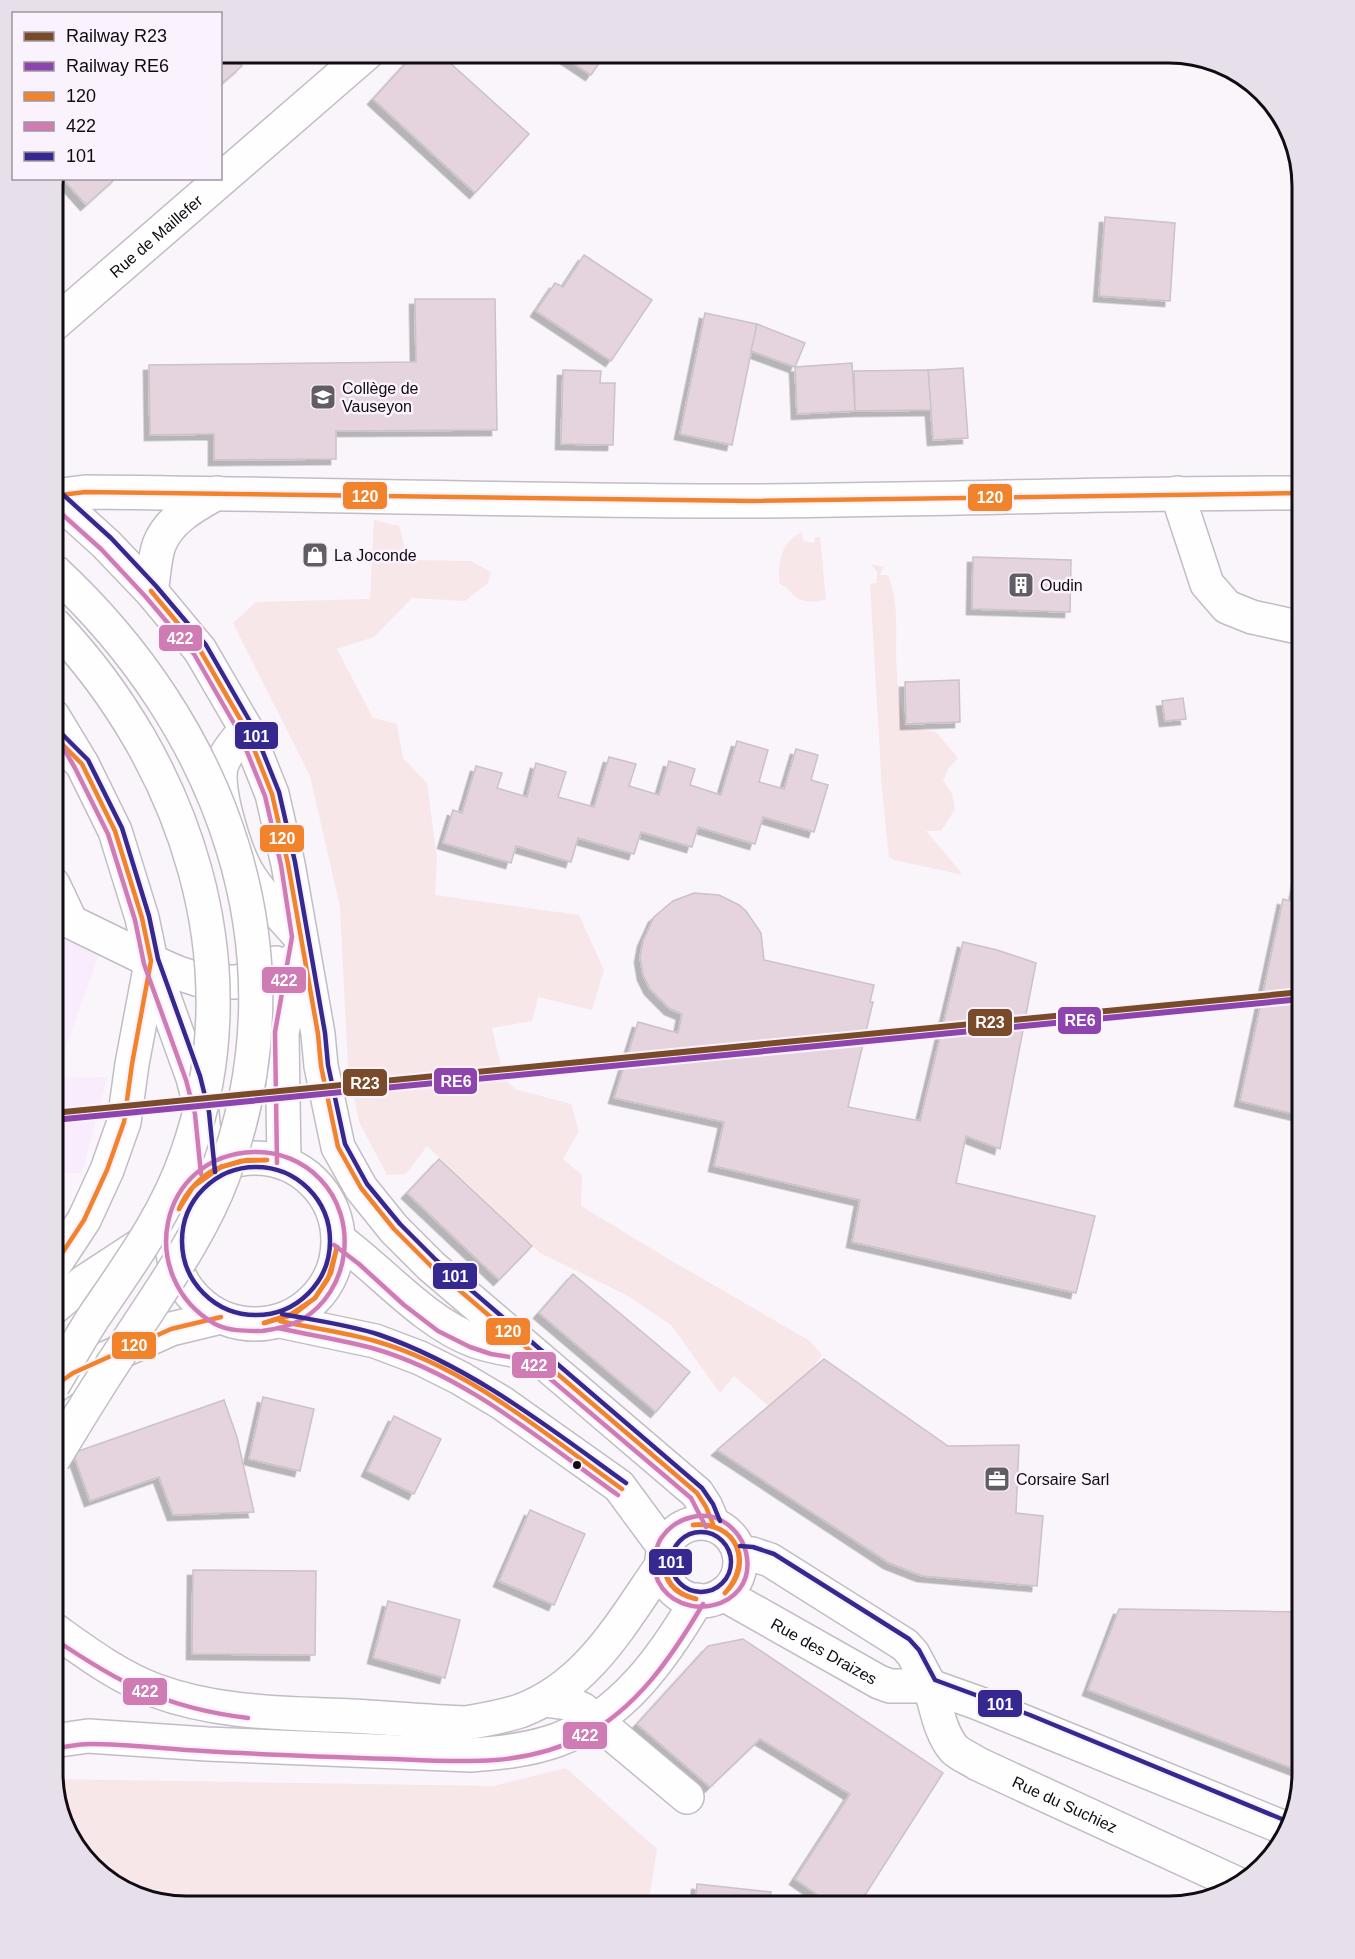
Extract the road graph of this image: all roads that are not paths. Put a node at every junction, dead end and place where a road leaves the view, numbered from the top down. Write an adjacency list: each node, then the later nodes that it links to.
1 (354, 63): 2 (main road, Rue de Maillefer)
2 (222, 178)
3 (220, 180): 4 (main road, Rue de Maillefer)
4 (63, 316)
5 (217, 493): 6 (main road); 8 (main road); 11 (main road)
6 (1177, 493): 7 (main road); 12 (main road)
7 (1292, 493)
8 (63, 495)
9 (63, 505): 11 (main road)
10 (63, 580): 32 (main road, bridge)
11 (151, 591): 14 (main road)
12 (1292, 626)
13 (63, 634): 30 (main road, bridge)
14 (246, 729): 19 (main road); 19 (main road)
15 (63, 733): 17 (main road)
16 (63, 745): 17 (main road)
17 (82, 764): 20 (main road)
18 (63, 905): 20 (main road)
19 (300, 937): 20 (main road); 21 (main road); 29 (main road)
20 (151, 961): 22 (main road); 25 (main road)
21 (284, 1163): 22 (main road); 24 (main road)
22 (208, 1173): 23 (main road)
23 (174, 1223): 26 (main road); 27 (main road)
24 (338, 1239): 28 (main road); 29 (main road)
25 (63, 1252)
26 (63, 1300)
27 (221, 1317): 28 (main road); 31 (main road)
28 (280, 1321): 35 (main road)
29 (531, 1353): 33 (main road)
30 (63, 1368)
31 (63, 1380)
32 (63, 1443)
33 (713, 1524): 34 (main road); 35 (main road)
34 (739, 1553): 36 (main road); 39 (main road)
35 (663, 1556): 36 (main road); 38 (main road)
36 (710, 1597): 39 (main road, Rue des Draizes); 41 (main road)
37 (63, 1636): 40 (main road)
38 (591, 1664): 40 (main road); 41 (main road)
39 (930, 1686): 44 (main road, Rue des Draizes); 45 (main road, Rue du Suchiez)
40 (544, 1700): 41 (main road)
41 (596, 1720): 42 (main road); 43 (main road)
42 (63, 1739)
43 (687, 1797)
44 (1280, 1826)
45 (1230, 1880)

